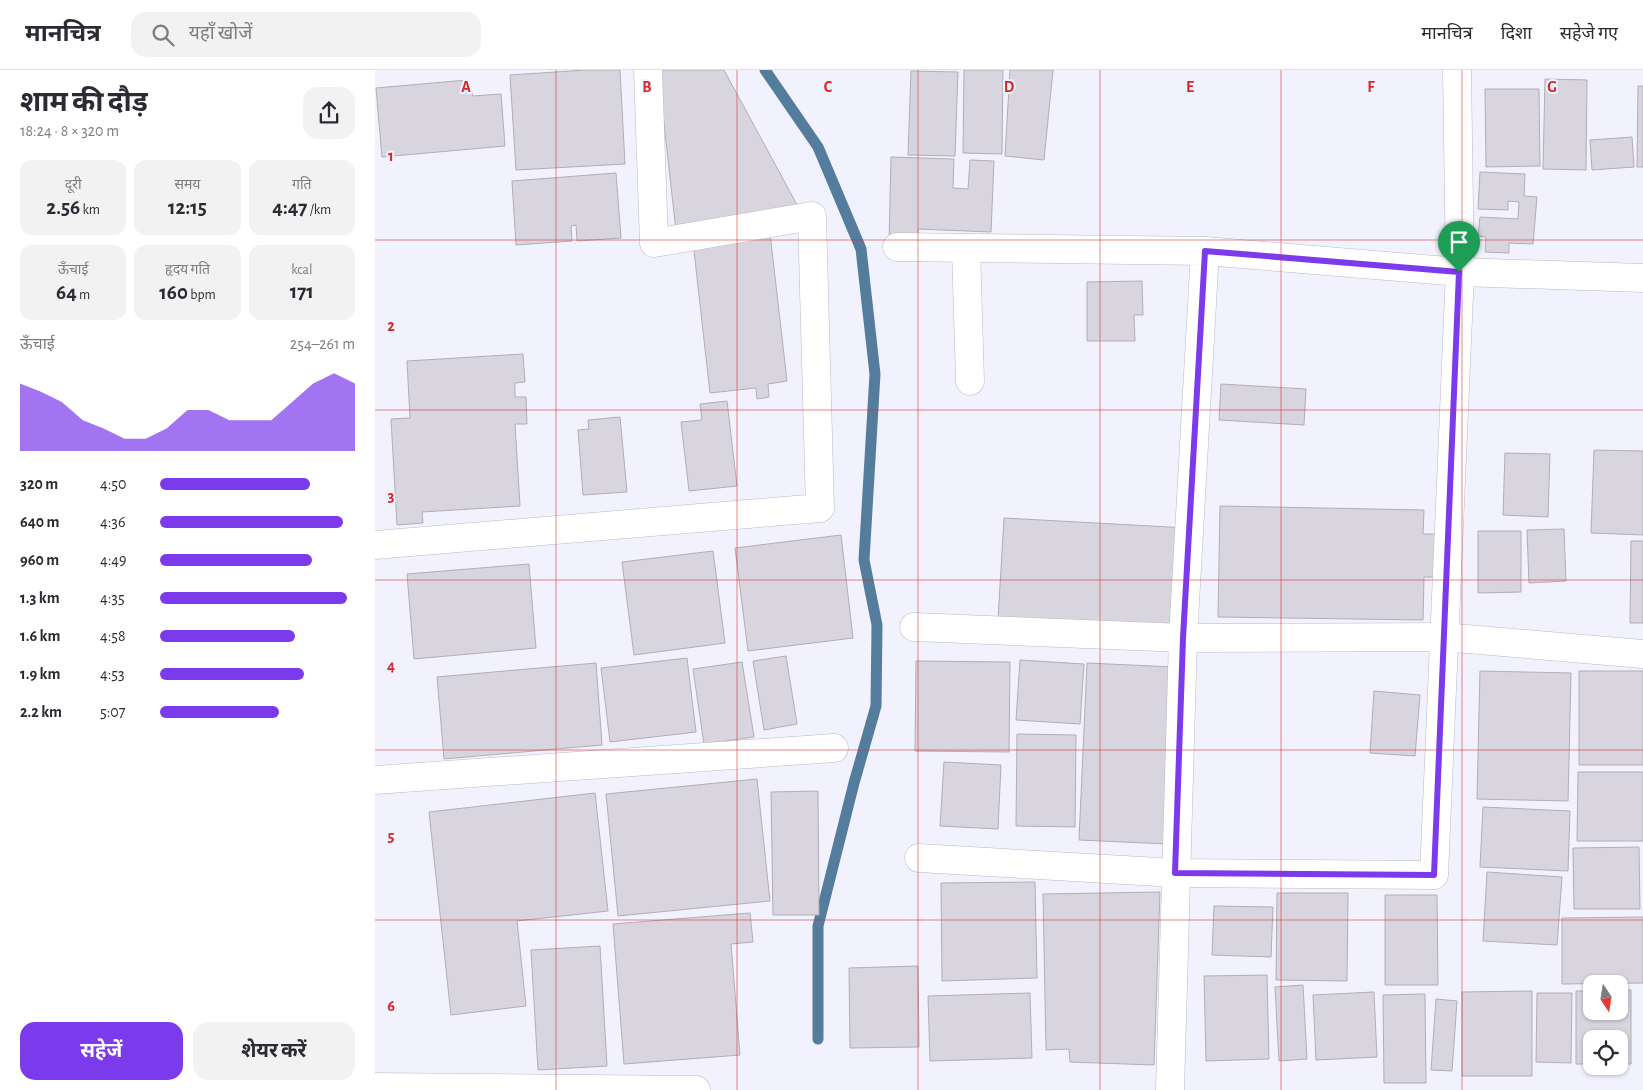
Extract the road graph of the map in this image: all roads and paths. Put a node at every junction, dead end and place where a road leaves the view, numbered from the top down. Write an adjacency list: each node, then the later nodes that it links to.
1 (649, 70): 9 (street)
2 (1457, 70): 6 (street)
3 (897, 247): 4 (street)
4 (966, 248): 5 (street); 8 (street)
5 (1205, 251): 6 (street); 12 (street)
6 (1459, 272): 7 (street); 11 (street)
7 (1643, 278)
8 (970, 381)
9 (375, 545)
10 (914, 627): 12 (street)
11 (1443, 637): 12 (street); 13 (street); 17 (street)
12 (1183, 638): 17 (street)
13 (1643, 654)
14 (834, 748): 15 (street)
15 (375, 780)
16 (919, 858): 17 (street)
17 (1175, 873): 20 (street)
18 (375, 1087): 19 (street)
19 (696, 1090)
20 (1170, 1090)

